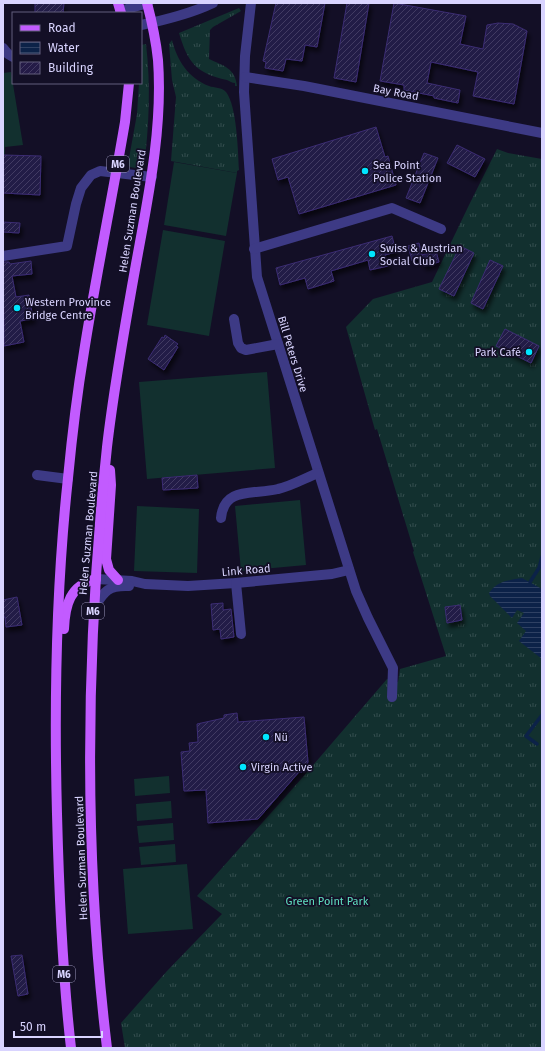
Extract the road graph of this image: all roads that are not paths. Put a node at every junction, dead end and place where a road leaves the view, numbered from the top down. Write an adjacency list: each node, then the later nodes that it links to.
1 (148, 3): 4 (street); 5 (main road, M6)
2 (213, 3): 5 (street)
3 (251, 3): 9 (street, Bill Peters Drive)
4 (120, 9)
5 (152, 23): 6 (street); 13 (main road, Helen Suzman Boulevard / M6)
6 (142, 25)
7 (3, 48): 8 (street)
8 (12, 56)
9 (245, 77): 11 (street, Bay Road); 15 (street, Bill Peters Drive)
10 (129, 84): 12 (main road, Helen Suzman Boulevard / M6)
11 (542, 134)
12 (116, 173): 13 (street); 16 (street); 22 (main road, Helen Suzman Boulevard / M6)
13 (152, 177): 19 (main road, Helen Suzman Boulevard / M6)
14 (442, 230): 15 (street)
15 (254, 249): 18 (street, Bill Peters Drive)
16 (3, 256)
17 (234, 319): 18 (street)
18 (278, 344): 20 (street, Bill Peters Drive)
19 (107, 447): 25 (main road, Helen Suzman Boulevard / M6); 26 (main road)
20 (318, 473): 23 (street); 24 (street, Bill Peters Drive)
21 (37, 475): 22 (street)
22 (68, 479): 32 (main road, Helen Suzman Boulevard / M6)
23 (221, 518)
24 (349, 570): 27 (street, Link Road); 31 (street, Bill Peters Drive)
25 (96, 579): 26 (street, Link Road); 29 (main road, Helen Suzman Boulevard / M6); 32 (main road)
26 (118, 580): 28 (street, Link Road)
27 (236, 583): 28 (street, Link Road); 30 (street)
28 (145, 584): 29 (street, Link Road)
29 (93, 609): 34 (main road, Helen Suzman Boulevard / M6)
30 (241, 634)
31 (392, 697)
32 (56, 768): 33 (main road, Helen Suzman Boulevard / M6)
33 (71, 1048)
34 (107, 1048)

